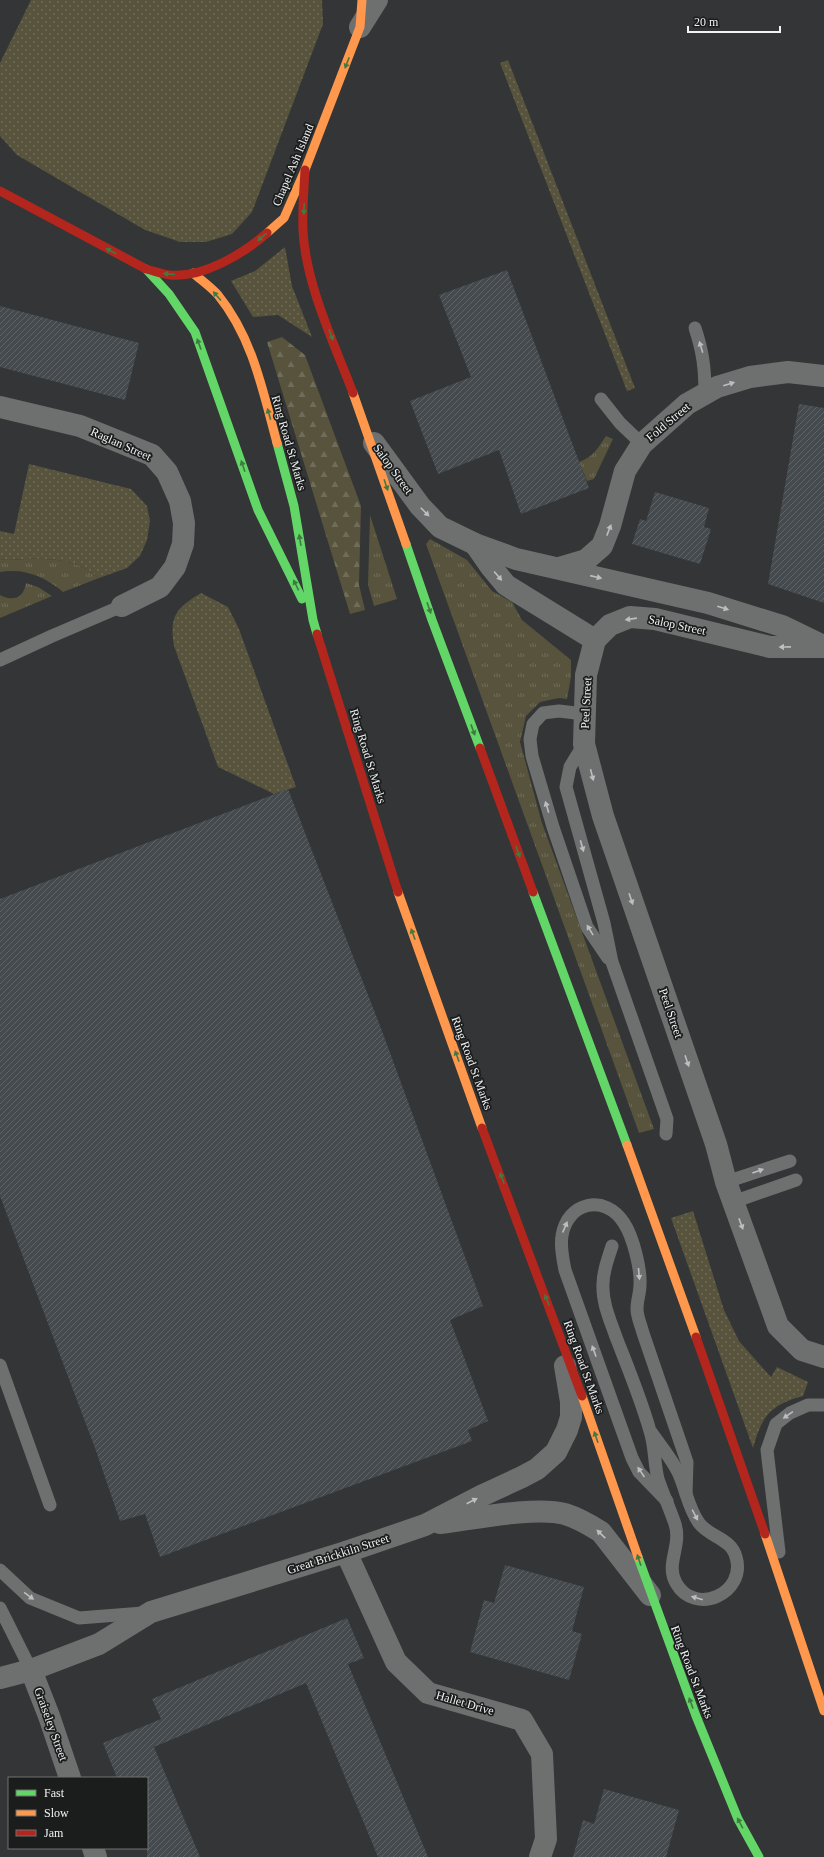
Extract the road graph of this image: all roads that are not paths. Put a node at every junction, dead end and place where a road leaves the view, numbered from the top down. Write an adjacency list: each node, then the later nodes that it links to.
1 (362, 0): 3 (highway, Chapel Ash Island)
2 (377, 0): 3 (street)
3 (360, 27): 4 (highway, Chapel Ash Island, one-way to 4)
4 (305, 170): 7 (highway, Chapel Ash Island, one-way to 7); 13 (highway, one-way to 13)
5 (0, 191): 6 (highway, Chapel Ash Island, one-way to 5)
6 (146, 269): 7 (highway, Chapel Ash Island, one-way to 6); 18 (highway, one-way to 6)
7 (193, 273): 18 (highway, Ring Road St Marks, one-way to 7)
8 (695, 328): 10 (lane, one-way to 8)
9 (824, 376): 10 (street, Fold Street, one-way to 9)
10 (705, 394): 14 (street, Fold Street)
11 (601, 400): 14 (lane)
12 (0, 407): 17 (street, Raglan Street)
13 (369, 435): 15 (street, Salop Street, one-way to 15); 41 (highway, one-way to 41)
14 (642, 444): 16 (street, Fold Street, one-way to 14)
15 (476, 544): 16 (street, Salop Street); 19 (street, one-way to 19)
16 (559, 568): 20 (street, Salop Street, one-way to 20)
17 (122, 606): 21 (lane)
18 (313, 620): 30 (highway, Ring Road St Marks, one-way to 18)
19 (595, 640): 20 (street, Salop Street, one-way to 19); 22 (street, Peel Street)
20 (824, 647)
21 (0, 660)
22 (584, 714): 23 (street, Peel Street); 24 (lane, one-way to 22)
23 (584, 744): 24 (lane, one-way to 24); 28 (street, Peel Street, one-way to 28)
24 (612, 962): 25 (lane)
25 (666, 1134)
26 (790, 1160): 28 (lane, one-way to 26)
27 (796, 1180): 28 (lane)
28 (729, 1192): 31 (street, Peel Street, one-way to 31)
29 (612, 1246): 34 (lane)
30 (561, 1337): 38 (street, Great Brickkiln Street, one-way to 30); 42 (highway, Ring Road St Marks, one-way to 30)
31 (824, 1357)
32 (0, 1365): 37 (lane)
33 (824, 1404): 41 (lane, one-way to 41)
34 (651, 1432): 35 (lane); 36 (lane)
35 (686, 1494): 36 (lane, one-way to 36); 36 (lane, one-way to 35)
36 (667, 1501)
37 (50, 1505)
38 (425, 1525): 39 (street, Great Brickkiln Street); 42 (street, one-way to 38)
39 (346, 1552): 44 (street, Great Brickkiln Street); 49 (street, Hallet Drive)
40 (0, 1570): 44 (lane, one-way to 44)
41 (782, 1584): 47 (highway)
42 (652, 1597): 50 (highway, Ring Road St Marks, one-way to 42)
43 (0, 1608): 45 (lane)
44 (151, 1612): 45 (street, Great Brickkiln Street)
45 (31, 1670): 46 (street, Great Brickkiln Street); 48 (street, Graiseley Street)
46 (0, 1678)
47 (824, 1711)
48 (70, 1777)
49 (540, 1857)
50 (759, 1857)

